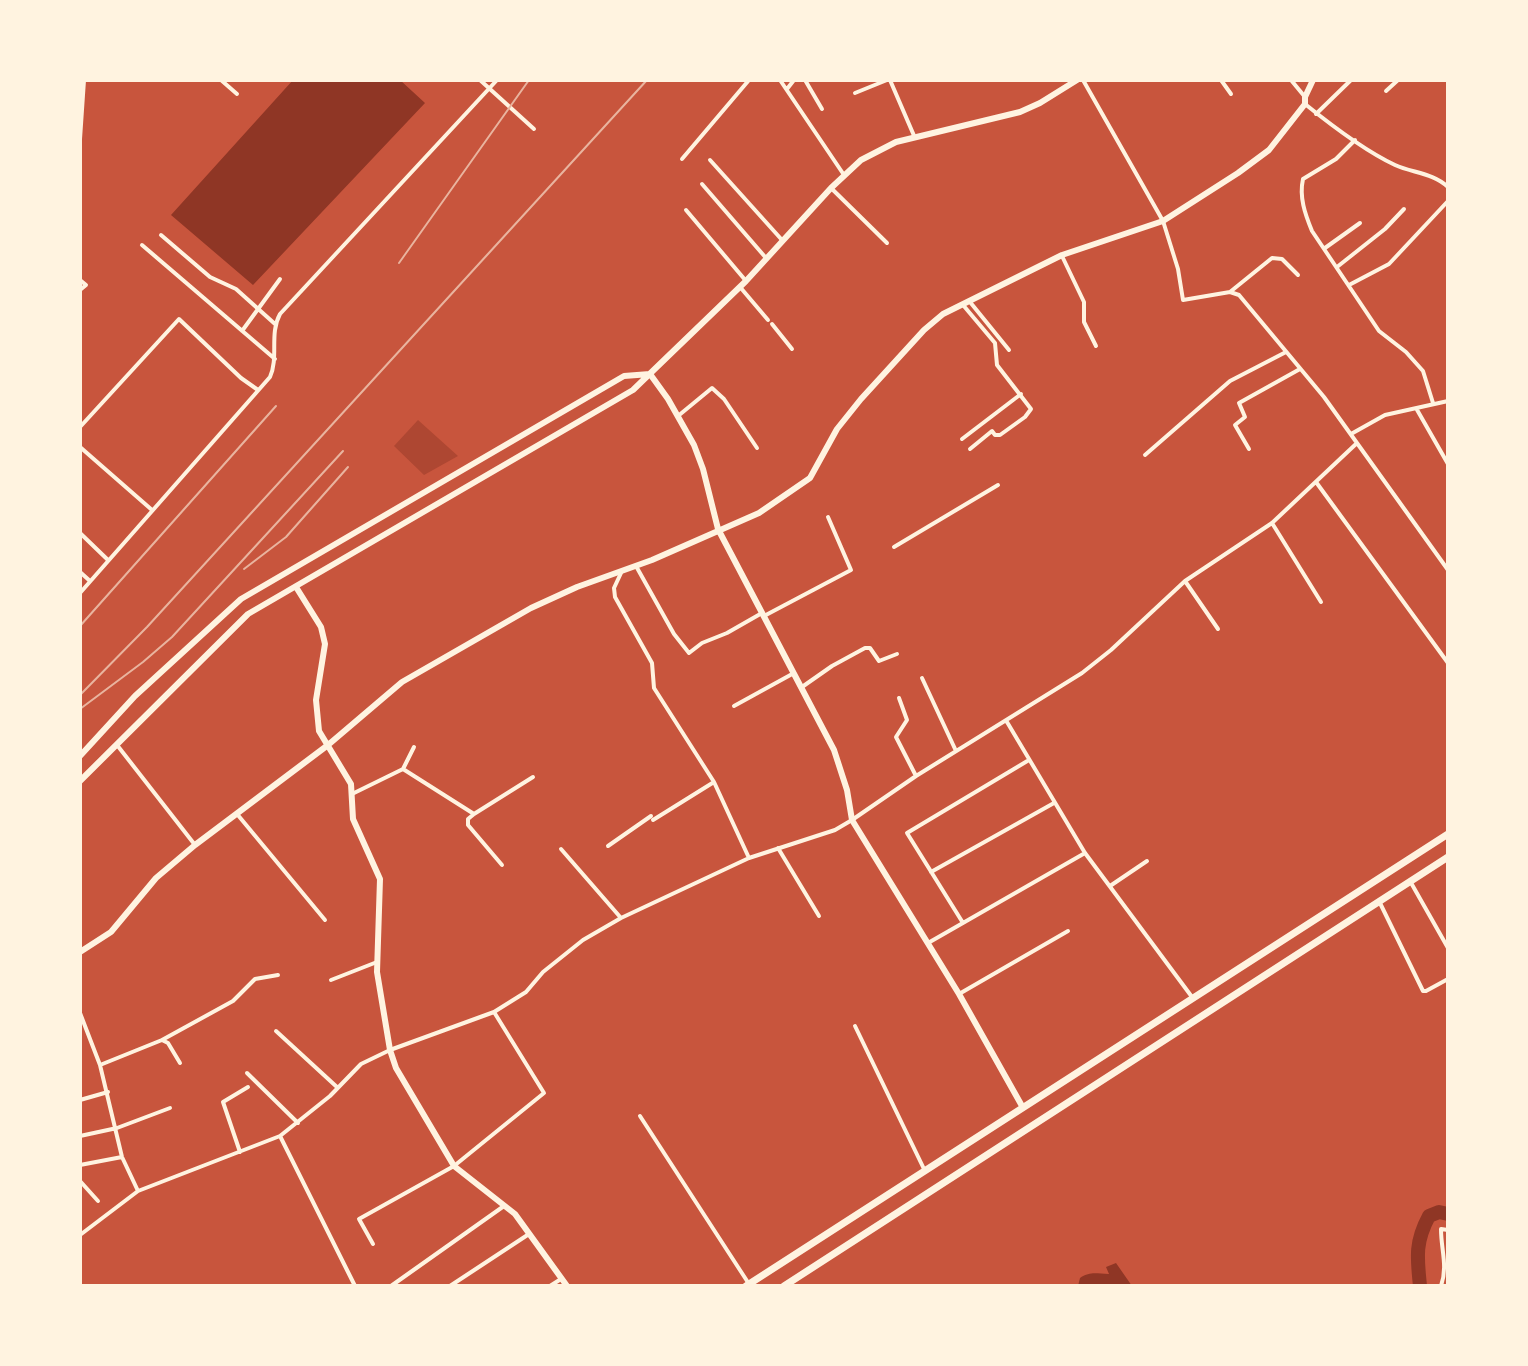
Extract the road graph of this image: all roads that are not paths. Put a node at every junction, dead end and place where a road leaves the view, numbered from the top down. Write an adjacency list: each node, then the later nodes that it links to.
1 (84, 80): 28 (street)
2 (221, 80): 21 (street)
3 (480, 80): 17 (street)
4 (497, 80): 17 (street)
5 (749, 80): 30 (street)
6 (780, 80): 18 (street)
7 (794, 80): 18 (street)
8 (805, 80): 24 (street)
9 (889, 80): 20 (street); 27 (street)
10 (1077, 80): 27 (street)
11 (1083, 80): 39 (street)
12 (1221, 80): 22 (street)
13 (1291, 80): 23 (street)
14 (1313, 80): 23 (street)
15 (1351, 80): 25 (street)
16 (1398, 80): 19 (street)
17 (489, 88): 26 (street); 61 (street)
18 (787, 89): 32 (street)
19 (1386, 91)
20 (855, 93)
21 (237, 94)
22 (1231, 94)
23 (1305, 100): 25 (street); 39 (street)
24 (822, 109)
25 (1316, 114): 29 (street)
26 (534, 129)
27 (915, 138): 32 (street)
28 (80, 139)
29 (1355, 140): 34 (street); 45 (street)
30 (682, 159)
31 (710, 160): 42 (street)
32 (844, 175): 35 (street)
33 (702, 184): 47 (street)
34 (1448, 187)
35 (831, 188): 42 (street); 43 (street)
36 (1448, 201): 53 (street)
37 (1404, 209): 48 (street)
38 (686, 210): 52 (street)
39 (1163, 221): 46 (street); 56 (street)
40 (1360, 223): 45 (street)
41 (161, 235): 59 (street)
42 (782, 240): 47 (street)
43 (887, 243)
44 (142, 245): 63 (street)
45 (1325, 248): 48 (street)
46 (1062, 255): 57 (street); 64 (street)
47 (767, 259): 52 (street)
48 (1337, 267): 53 (street)
49 (1298, 275): 56 (street)
50 (280, 279): 59 (street)
51 (80, 280): 55 (street)
52 (746, 281): 54 (street)
53 (1349, 285): 74 (street)
54 (740, 287): 60 (street); 70 (street)
55 (80, 290)
56 (1230, 292): 67 (street)
57 (970, 302): 58 (street); 66 (street)
58 (963, 305): 72 (street); 92 (street)
59 (256, 308): 61 (street); 63 (street)
60 (768, 320)
61 (275, 324): 68 (street)
62 (772, 324): 65 (street)
63 (242, 331): 68 (street)
64 (1096, 346)
65 (792, 349)
66 (1009, 350)
67 (1286, 352): 69 (street); 85 (street)
68 (275, 359): 71 (street)
69 (1300, 369): 78 (street); 84 (street)
70 (650, 374): 76 (street); 100 (street); 103 (street)
71 (258, 390): 77 (street); 89 (street)
72 (1021, 394): 79 (street); 83 (street)
73 (1448, 401): 74 (street)
74 (1433, 403): 75 (street)
75 (1416, 408): 78 (street); 86 (street)
76 (678, 416): 82 (street); 92 (street)
77 (80, 427)
78 (1351, 434): 80 (street)
79 (962, 439)
80 (1357, 443): 87 (street); 98 (street)
81 (80, 447): 89 (street)
82 (757, 448)
83 (970, 449)
84 (1249, 449)
85 (1145, 455)
86 (1448, 464)
87 (1316, 482): 91 (street); 109 (street)
88 (998, 485): 94 (street)
89 (152, 510): 95 (street)
90 (828, 517): 106 (street)
91 (1272, 523): 102 (street); 105 (street)
92 (718, 529): 96 (street); 106 (street)
93 (80, 533): 95 (street)
94 (894, 547)
95 (108, 560): 101 (street)
96 (636, 566): 97 (street); 106 (street)
97 (622, 569): 119 (street); 128 (street)
98 (1448, 570)
99 (80, 572): 101 (street)
100 (283, 576): 103 (street); 113 (street)
101 (90, 581): 104 (street)
102 (1185, 581): 107 (street); 117 (street)
103 (296, 587): 116 (street); 119 (street)
104 (80, 593)
105 (1321, 602)
106 (763, 614): 110 (street)
107 (1218, 629)
108 (897, 654): 112 (street)
109 (1448, 663)
110 (794, 673): 112 (street); 115 (street)
111 (922, 678): 121 (street)
112 (802, 687): 133 (street)
113 (135, 696): 116 (street); 122 (street)
114 (899, 698): 125 (street)
115 (734, 706)
116 (149, 710): 118 (street)
117 (1007, 722): 121 (street); 123 (street)
118 (115, 743): 127 (street); 135 (street)
119 (328, 745): 129 (street); 131 (street)
120 (414, 747): 124 (street)
121 (956, 751): 125 (street)
122 (80, 756)
123 (1029, 760): 130 (street); 144 (street)
124 (403, 769): 129 (street); 132 (street)
125 (916, 776): 133 (street)
126 (533, 777): 132 (street)
127 (80, 781)
128 (714, 782): 136 (street); 141 (street)
129 (352, 794): 156 (street)
130 (1054, 803): 139 (street); 144 (street)
131 (237, 814): 135 (street); 150 (street)
132 (474, 814): 143 (street)
133 (852, 820): 137 (street); 153 (street)
134 (1448, 834): 161 (highway)
135 (195, 845): 155 (street)
136 (608, 846)
137 (778, 848): 141 (street); 148 (street)
138 (561, 849): 149 (street)
139 (1085, 853): 146 (street); 151 (street)
140 (1448, 857): 145 (highway)
141 (749, 858): 149 (street)
142 (1147, 861): 146 (street)
143 (502, 865)
144 (931, 872): 151 (street)
145 (1410, 881): 147 (highway); 154 (street)
146 (1110, 886): 161 (street)
147 (1379, 901): 158 (street); 203 (highway)
148 (819, 916)
149 (621, 918): 162 (street)
150 (325, 920)
151 (963, 923): 153 (street)
152 (1068, 931): 160 (street)
153 (928, 943): 160 (street)
154 (1448, 948)
155 (80, 952)
156 (377, 962): 159 (street); 167 (street)
157 (278, 975): 166 (street)
158 (1448, 979)
159 (331, 980)
160 (959, 994): 175 (street)
161 (1192, 997): 175 (highway)
162 (494, 1012): 167 (street); 185 (street)
163 (80, 1013): 169 (street)
164 (855, 1026): 186 (street)
165 (276, 1031): 172 (street)
166 (162, 1040): 168 (street); 169 (street)
167 (390, 1050): 172 (street); 185 (street)
168 (180, 1063)
169 (100, 1065): 173 (street)
170 (247, 1073): 178 (street)
171 (248, 1087): 182 (street)
172 (338, 1088): 178 (street)
173 (108, 1092): 174 (street); 179 (street)
174 (80, 1100)
175 (1022, 1106): 186 (highway)
176 (170, 1108): 179 (street)
177 (640, 1116): 197 (street)
178 (298, 1123): 181 (street)
179 (117, 1128): 180 (street); 183 (street)
180 (80, 1136)
181 (280, 1136): 182 (street); 198 (street)
182 (240, 1152): 188 (street)
183 (122, 1157): 184 (street); 188 (street)
184 (80, 1165)
185 (454, 1166): 190 (street); 194 (street)
186 (924, 1169): 197 (highway)
187 (80, 1181): 189 (street)
188 (138, 1191): 193 (street)
189 (98, 1201)
190 (506, 1205): 192 (street); 199 (street)
191 (1448, 1230): 195 (street)
192 (529, 1234): 196 (street); 200 (street)
193 (80, 1235)
194 (373, 1244)
195 (1447, 1272): 204 (street)
196 (561, 1279): 201 (street); 202 (street)
197 (747, 1285)
198 (355, 1286)
199 (391, 1286)
200 (450, 1286)
201 (550, 1286)
202 (567, 1286)
203 (784, 1286)
204 (1441, 1286)

